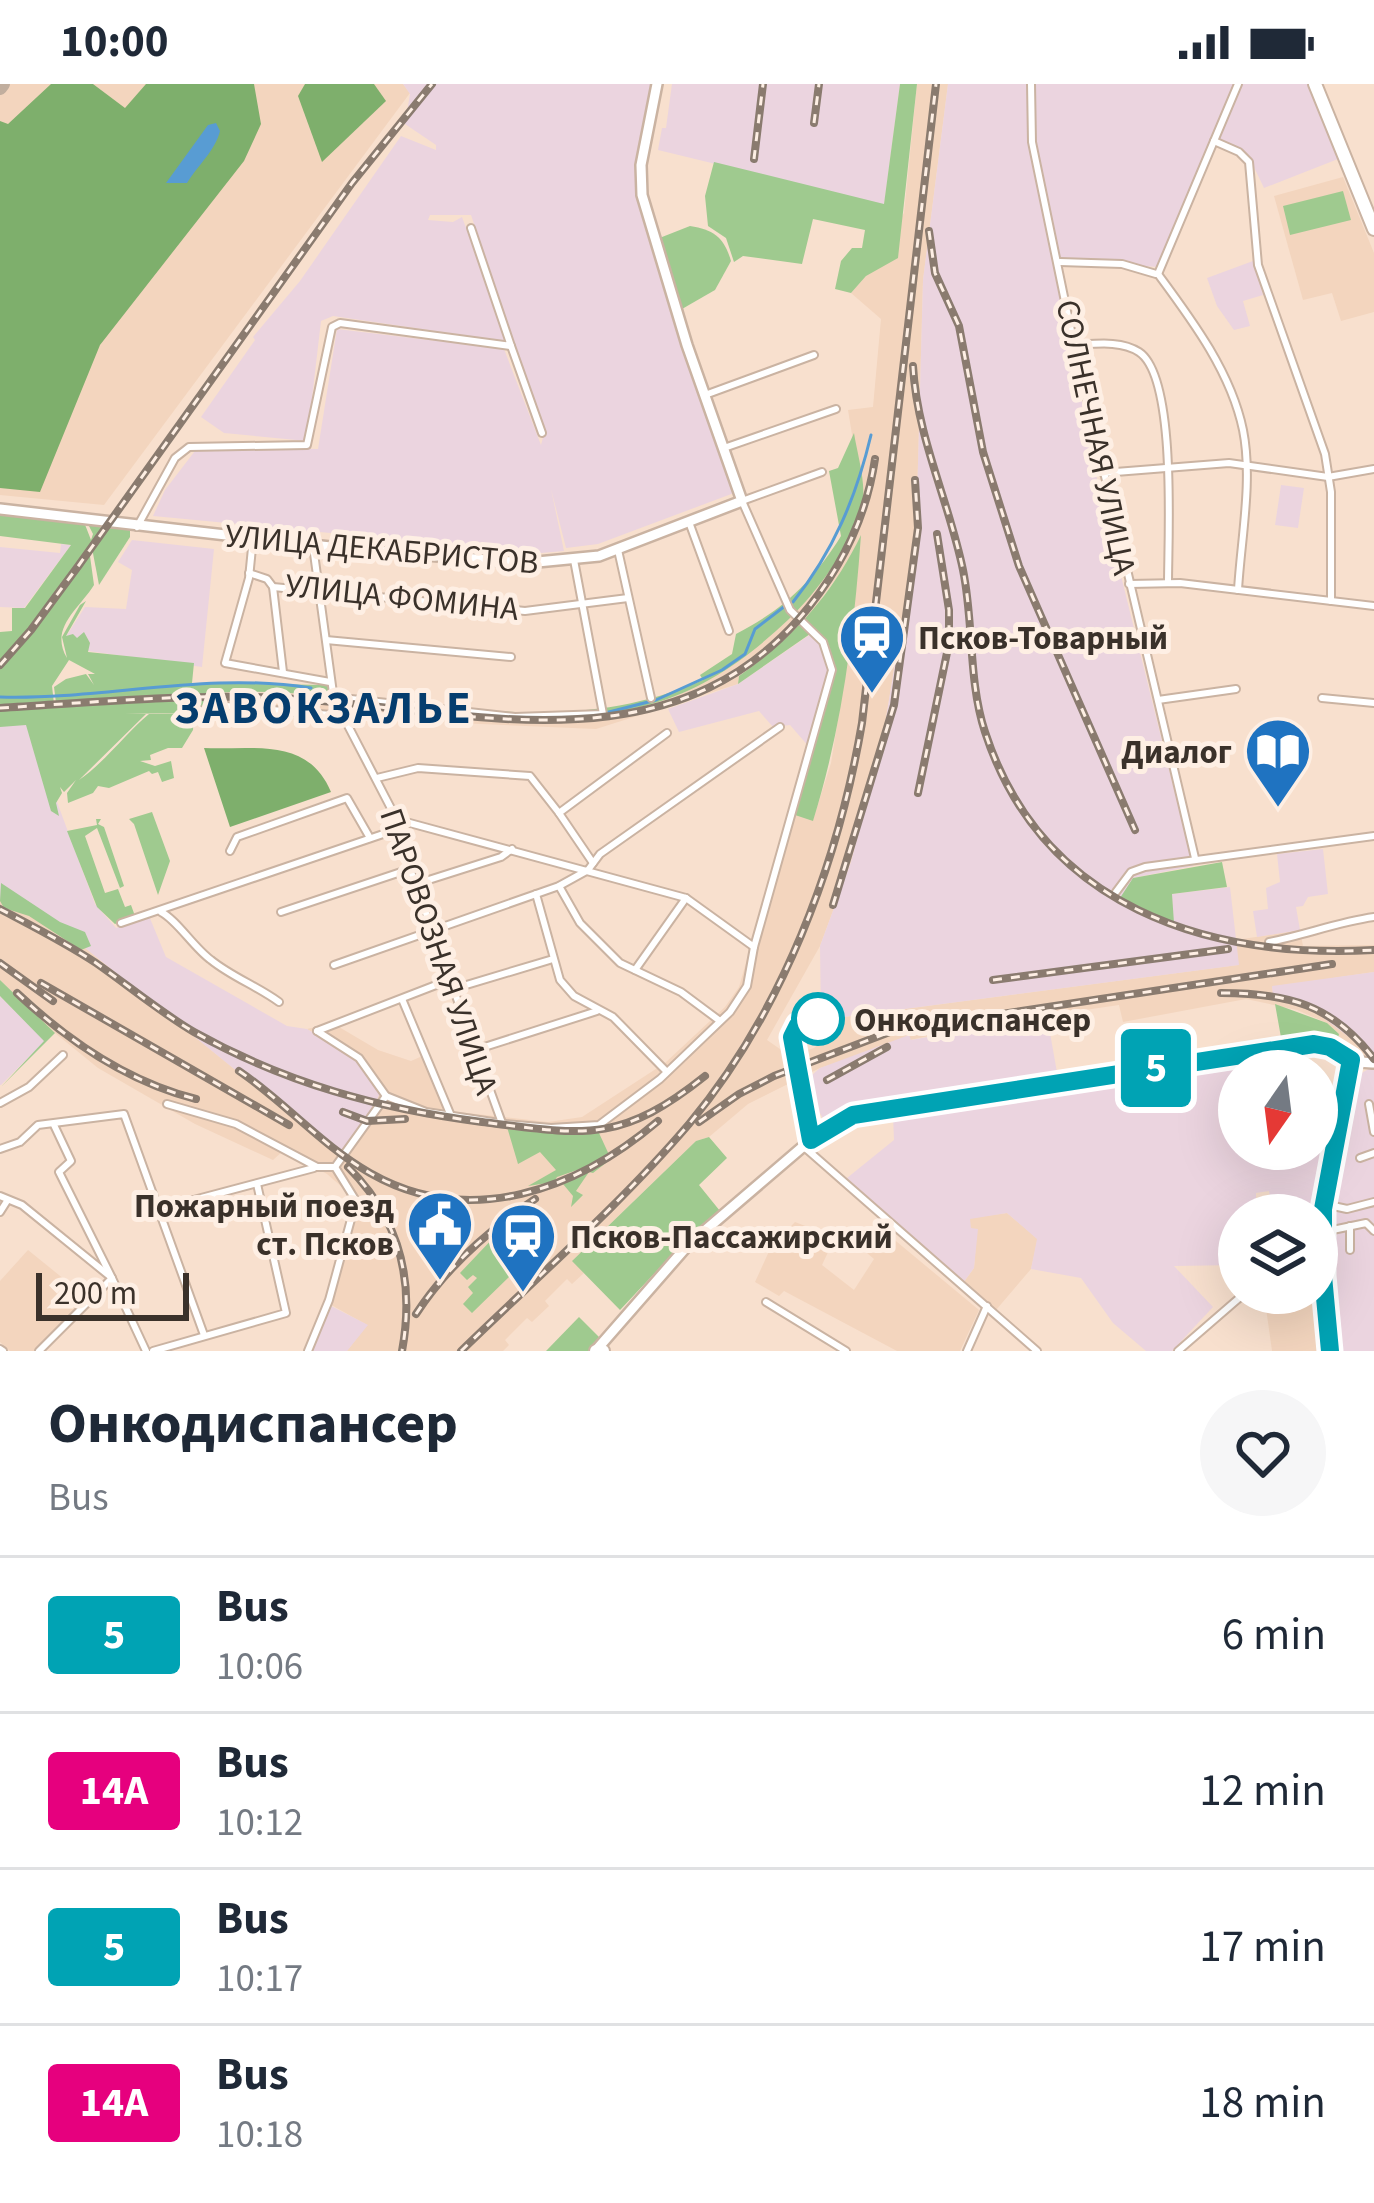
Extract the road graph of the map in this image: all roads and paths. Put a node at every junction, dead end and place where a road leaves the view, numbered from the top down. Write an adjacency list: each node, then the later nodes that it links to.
1 (657, 84): 13 (street)
2 (1031, 84): 8 (street, СОЛНЕЧНАЯ УЛИЦА)
3 (1238, 84): 5 (street)
4 (1316, 84): 7 (main road)
5 (1214, 141): 9 (street); 22 (street)
6 (471, 227): 11 (street)
7 (1374, 229)
8 (1060, 262): 9 (street); 10 (street, СОЛНЕЧНАЯ УЛИЦА)
9 (1157, 274): 17 (street)
10 (1074, 345): 18 (street); 21 (street, СОЛНЕЧНАЯ УЛИЦА)
11 (511, 346): 15 (street); 26 (street)
12 (814, 355): 13 (street)
13 (705, 395): 16 (street)
14 (836, 409): 16 (street)
15 (542, 433)
16 (724, 448): 23 (street)
17 (1245, 467): 18 (street); 22 (street); 35 (street)
18 (1166, 468): 21 (street); 32 (street)
19 (1374, 469): 22 (street)
20 (822, 472): 23 (street, УЛИЦА ДЕКАБРИСТОВ)
21 (1103, 473): 33 (street, СОЛНЕЧНАЯ УЛИЦА)
22 (1328, 477): 38 (street)
23 (742, 501): 25 (street, УЛИЦА ДЕКАБРИСТОВ); 75 (street)
24 (0, 509): 26 (street, УЛИЦА ДЕКАБРИСТОВ)
25 (689, 522): 29 (street, УЛИЦА ДЕКАБРИСТОВ); 41 (street)
26 (137, 527): 27 (street, УЛИЦА ДЕКАБРИСТОВ)
27 (254, 538): 28 (street, УЛИЦА ДЕКАБРИСТОВ); 31 (street)
28 (314, 545): 30 (street, УЛИЦА ДЕКАБРИСТОВ); 36 (street)
29 (618, 550): 30 (street, УЛИЦА ДЕКАБРИСТОВ); 37 (street)
30 (574, 560): 39 (street)
31 (249, 574): 34 (street, УЛИЦА ФОМИНА); 44 (street)
32 (1168, 583): 33 (street); 35 (street)
33 (1129, 584): 49 (street, СОЛНЕЧНАЯ УЛИЦА)
34 (273, 587): 36 (street, УЛИЦА ФОМИНА); 44 (street)
35 (1238, 590): 38 (street)
36 (318, 591): 39 (street, УЛИЦА ФОМИНА); 42 (street)
37 (628, 598): 39 (street, УЛИЦА ФОМИНА); 47 (street)
38 (1331, 601): 40 (street)
39 (581, 604): 45 (street)
40 (1374, 606)
41 (729, 631)
42 (326, 640): 43 (street); 45 (street)
43 (511, 657)
44 (283, 672): 45 (street)
45 (330, 682)
46 (1236, 689): 49 (street)
47 (651, 698)
48 (1322, 698): 50 (street)
49 (1158, 700): 61 (street, СОЛНЕЧНАЯ УЛИЦА)
50 (1374, 703)
51 (194, 712): 54 (street, ПАРОВОЗНАЯ УЛИЦА)
52 (780, 727): 62 (street)
53 (667, 733): 55 (street)
54 (377, 778): 55 (street); 56 (street, ПАРОВОЗНАЯ УЛИЦА)
55 (559, 813): 62 (street)
56 (400, 826): 58 (street); 59 (street); 63 (street, ПАРОВОЗНАЯ УЛИЦА)
57 (1374, 835): 61 (street)
58 (370, 838): 60 (street); 69 (street)
59 (512, 849): 62 (street); 64 (street)
60 (230, 851)
61 (1195, 858): 66 (street)
62 (591, 867): 65 (street); 68 (street)
63 (410, 868): 64 (street, ПАРОВОЗНАЯ УЛИЦА); 70 (street)
64 (416, 884): 73 (street, ПАРОВОЗНАЯ УЛИЦА)
65 (559, 886): 67 (street); 78 (street)
66 (1116, 892)
67 (536, 895): 73 (street); 76 (street)
68 (686, 898): 75 (street); 78 (street)
69 (158, 911): 72 (street); 81 (street)
70 (281, 912)
71 (1374, 917): 74 (street)
72 (121, 923)
73 (432, 928): 77 (street); 79 (street, ПАРОВОЗНАЯ УЛИЦА)
74 (1269, 942)
75 (754, 947): 83 (street)
76 (553, 959): 79 (street); 82 (street)
77 (334, 965)
78 (635, 970): 83 (street)
79 (451, 985): 80 (street); 84 (street, ПАРОВОЗНАЯ УЛИЦА)
80 (402, 999): 89 (street); 93 (street)
81 (279, 1003)
82 (598, 1010): 84 (street); 88 (street)
83 (720, 1021): 88 (street)
84 (475, 1051): 95 (street, ПАРОВОЗНАЯ УЛИЦА)
85 (64, 1055): 90 (street)
86 (1351, 1060): 87 (street); 97 (street); 104 (street)
87 (1374, 1063)
88 (667, 1072): 95 (street)
89 (386, 1096): 93 (street); 102 (street)
90 (0, 1103)
91 (167, 1104): 101 (street)
92 (1369, 1104): 96 (street)
93 (451, 1116): 95 (street)
94 (53, 1123): 98 (street); 108 (street); 114 (street)
95 (502, 1123)
96 (1374, 1132)
97 (803, 1146): 116 (street); 120 (street)
98 (0, 1149)
99 (1374, 1153): 100 (street)
100 (1360, 1158)
101 (317, 1167): 102 (street); 103 (street)
102 (335, 1167): 123 (street)
103 (257, 1184): 108 (street); 119 (street)
104 (1326, 1194)
105 (4, 1198): 109 (street); 114 (street)
106 (1374, 1202): 107 (street)
107 (1338, 1207)
108 (156, 1210): 119 (street)
109 (0, 1212)
110 (1350, 1226): 111 (street); 112 (street); 113 (street)
111 (1338, 1229)
112 (1374, 1231)
113 (1350, 1250)
114 (112, 1278): 121 (street); 122 (street)
115 (766, 1302): 124 (street)
116 (986, 1306): 125 (street); 126 (street)
117 (1221, 1314): 127 (street)
118 (1325, 1314): 128 (street)
119 (203, 1335): 122 (street)
120 (599, 1350)
121 (39, 1351)
122 (150, 1351)
123 (308, 1351)
124 (846, 1351)
125 (968, 1351)
126 (1037, 1351)
127 (1178, 1351)
128 (1330, 1351)

